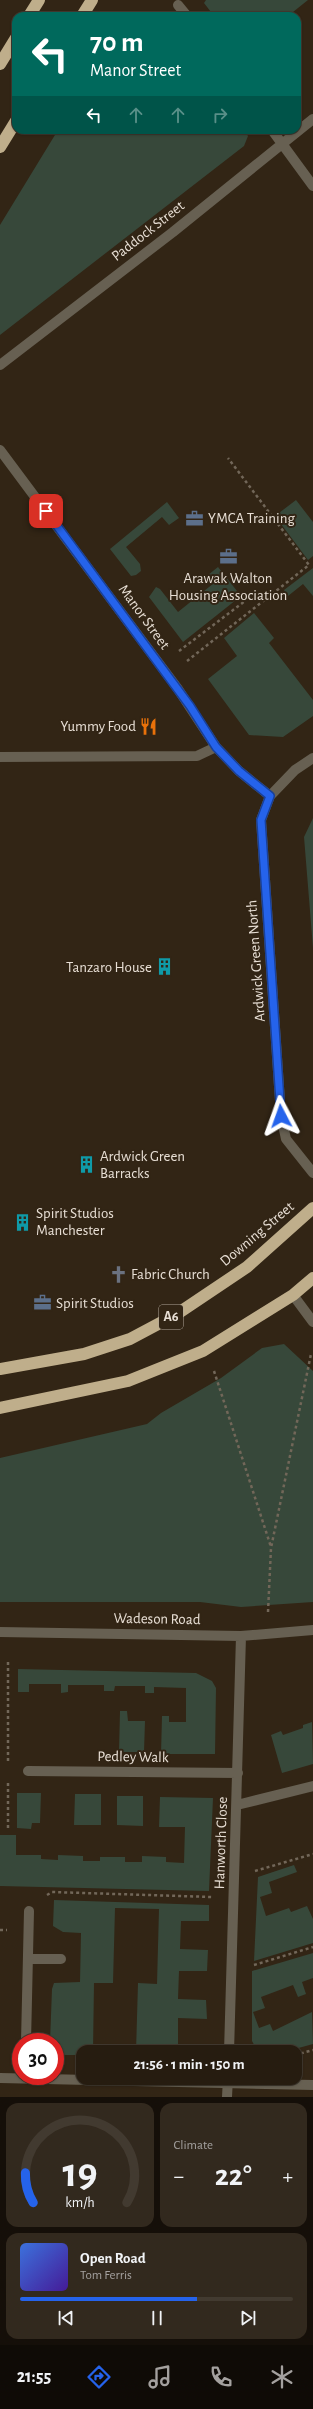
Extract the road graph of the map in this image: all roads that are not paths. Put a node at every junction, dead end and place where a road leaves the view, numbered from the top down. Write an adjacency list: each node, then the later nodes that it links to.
1 (39, 0): 4 (highway)
2 (92, 0): 5 (highway)
3 (178, 5): 6 (street)
4 (32, 12)
5 (84, 12)
6 (184, 12)
7 (12, 44): 8 (highway)
8 (0, 64)
9 (313, 119): 11 (street, Paddock Street)
10 (12, 128): 15 (highway)
11 (301, 129)
12 (275, 134): 14 (street)
13 (295, 134): 14 (street, Paddock Street)
14 (282, 145): 16 (street); 17 (street, Paddock Street)
15 (0, 147)
16 (313, 186)
17 (0, 365)
18 (0, 450): 19 (street, Manor Street)
19 (216, 747): 20 (street); 22 (street, Manor Street)
20 (0, 757)
21 (313, 758): 22 (street, Ardwick Green North)
22 (270, 796): 23 (street, Ardwick Green North)
23 (313, 1173)
24 (313, 1208): 28 (highway, Downing Street / A6)
25 (313, 1278): 26 (highway)
26 (293, 1295): 27 (street); 29 (highway)
27 (313, 1322)
28 (0, 1369)
29 (0, 1406)
30 (313, 1630): 32 (street, Wadeson Road)
31 (0, 1632): 32 (street, Wadeson Road)
32 (241, 1636): 34 (street, Hanworth Close)
33 (28, 1771): 34 (street, Pedley Walk)
34 (238, 1773): 36 (street, Hanworth Close)
35 (313, 1786): 36 (street)
36 (238, 1805): 41 (street, Hanworth Close)
37 (29, 1911): 38 (street)
38 (28, 1959): 39 (street); 40 (street)
39 (61, 1959)
40 (26, 2033)
41 (229, 2045)
42 (0, 2078): 43 (street)
43 (12, 2078)
44 (64, 2078): 45 (street)
45 (76, 2078)
46 (302, 2084): 48 (street)
47 (227, 2085): 49 (street)
48 (313, 2085)
49 (227, 2097)

